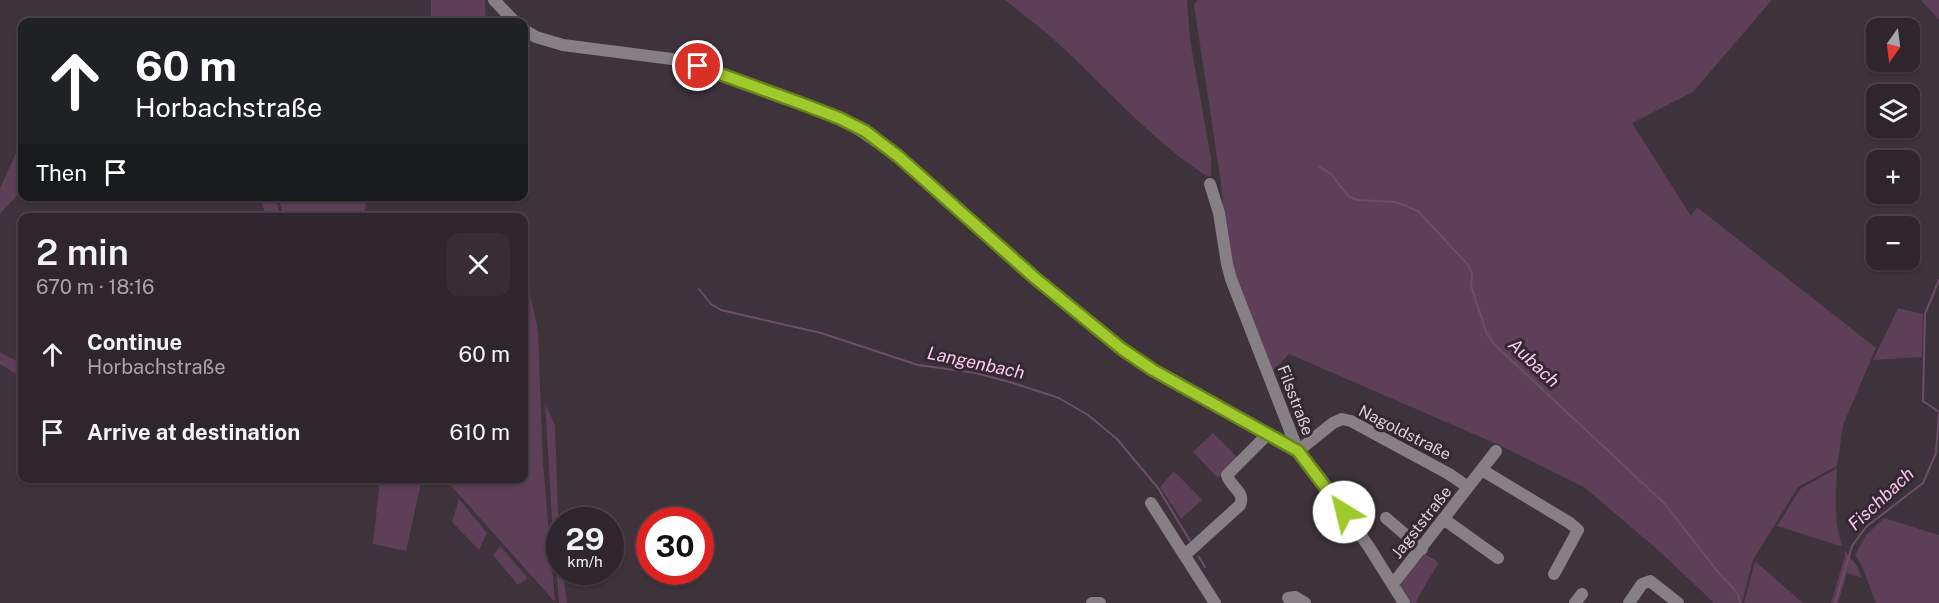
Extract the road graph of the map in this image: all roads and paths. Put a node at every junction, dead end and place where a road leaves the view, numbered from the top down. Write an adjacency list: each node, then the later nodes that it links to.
1 (494, 0): 2 (street)
2 (511, 18)
3 (528, 32): 5 (street)
4 (1210, 184): 6 (street, Filsstraße)
5 (1268, 434): 6 (street); 14 (street)
6 (1298, 451): 9 (street, Nagoldstraße); 17 (street, Filsstraße)
7 (1497, 451): 8 (street, Jagststraße)
8 (1482, 470): 9 (street, Jagststraße); 16 (street)
9 (1468, 487): 12 (street, Jagststraße)
10 (1151, 503): 14 (street)
11 (1386, 518): 13 (street)
12 (1445, 520): 13 (street, Jagststraße); 15 (street)
13 (1422, 549): 17 (street, Jagststraße)
14 (1185, 555): 21 (street)
15 (1498, 558)
16 (1554, 574)
17 (1393, 584): 23 (street, Filsstraße)
18 (1288, 598): 22 (street)
19 (1092, 603): 20 (street)
20 (1100, 603)
21 (1215, 603)
22 (1305, 603)
23 (1404, 603)
24 (1629, 603): 25 (street)
25 (1678, 603)

